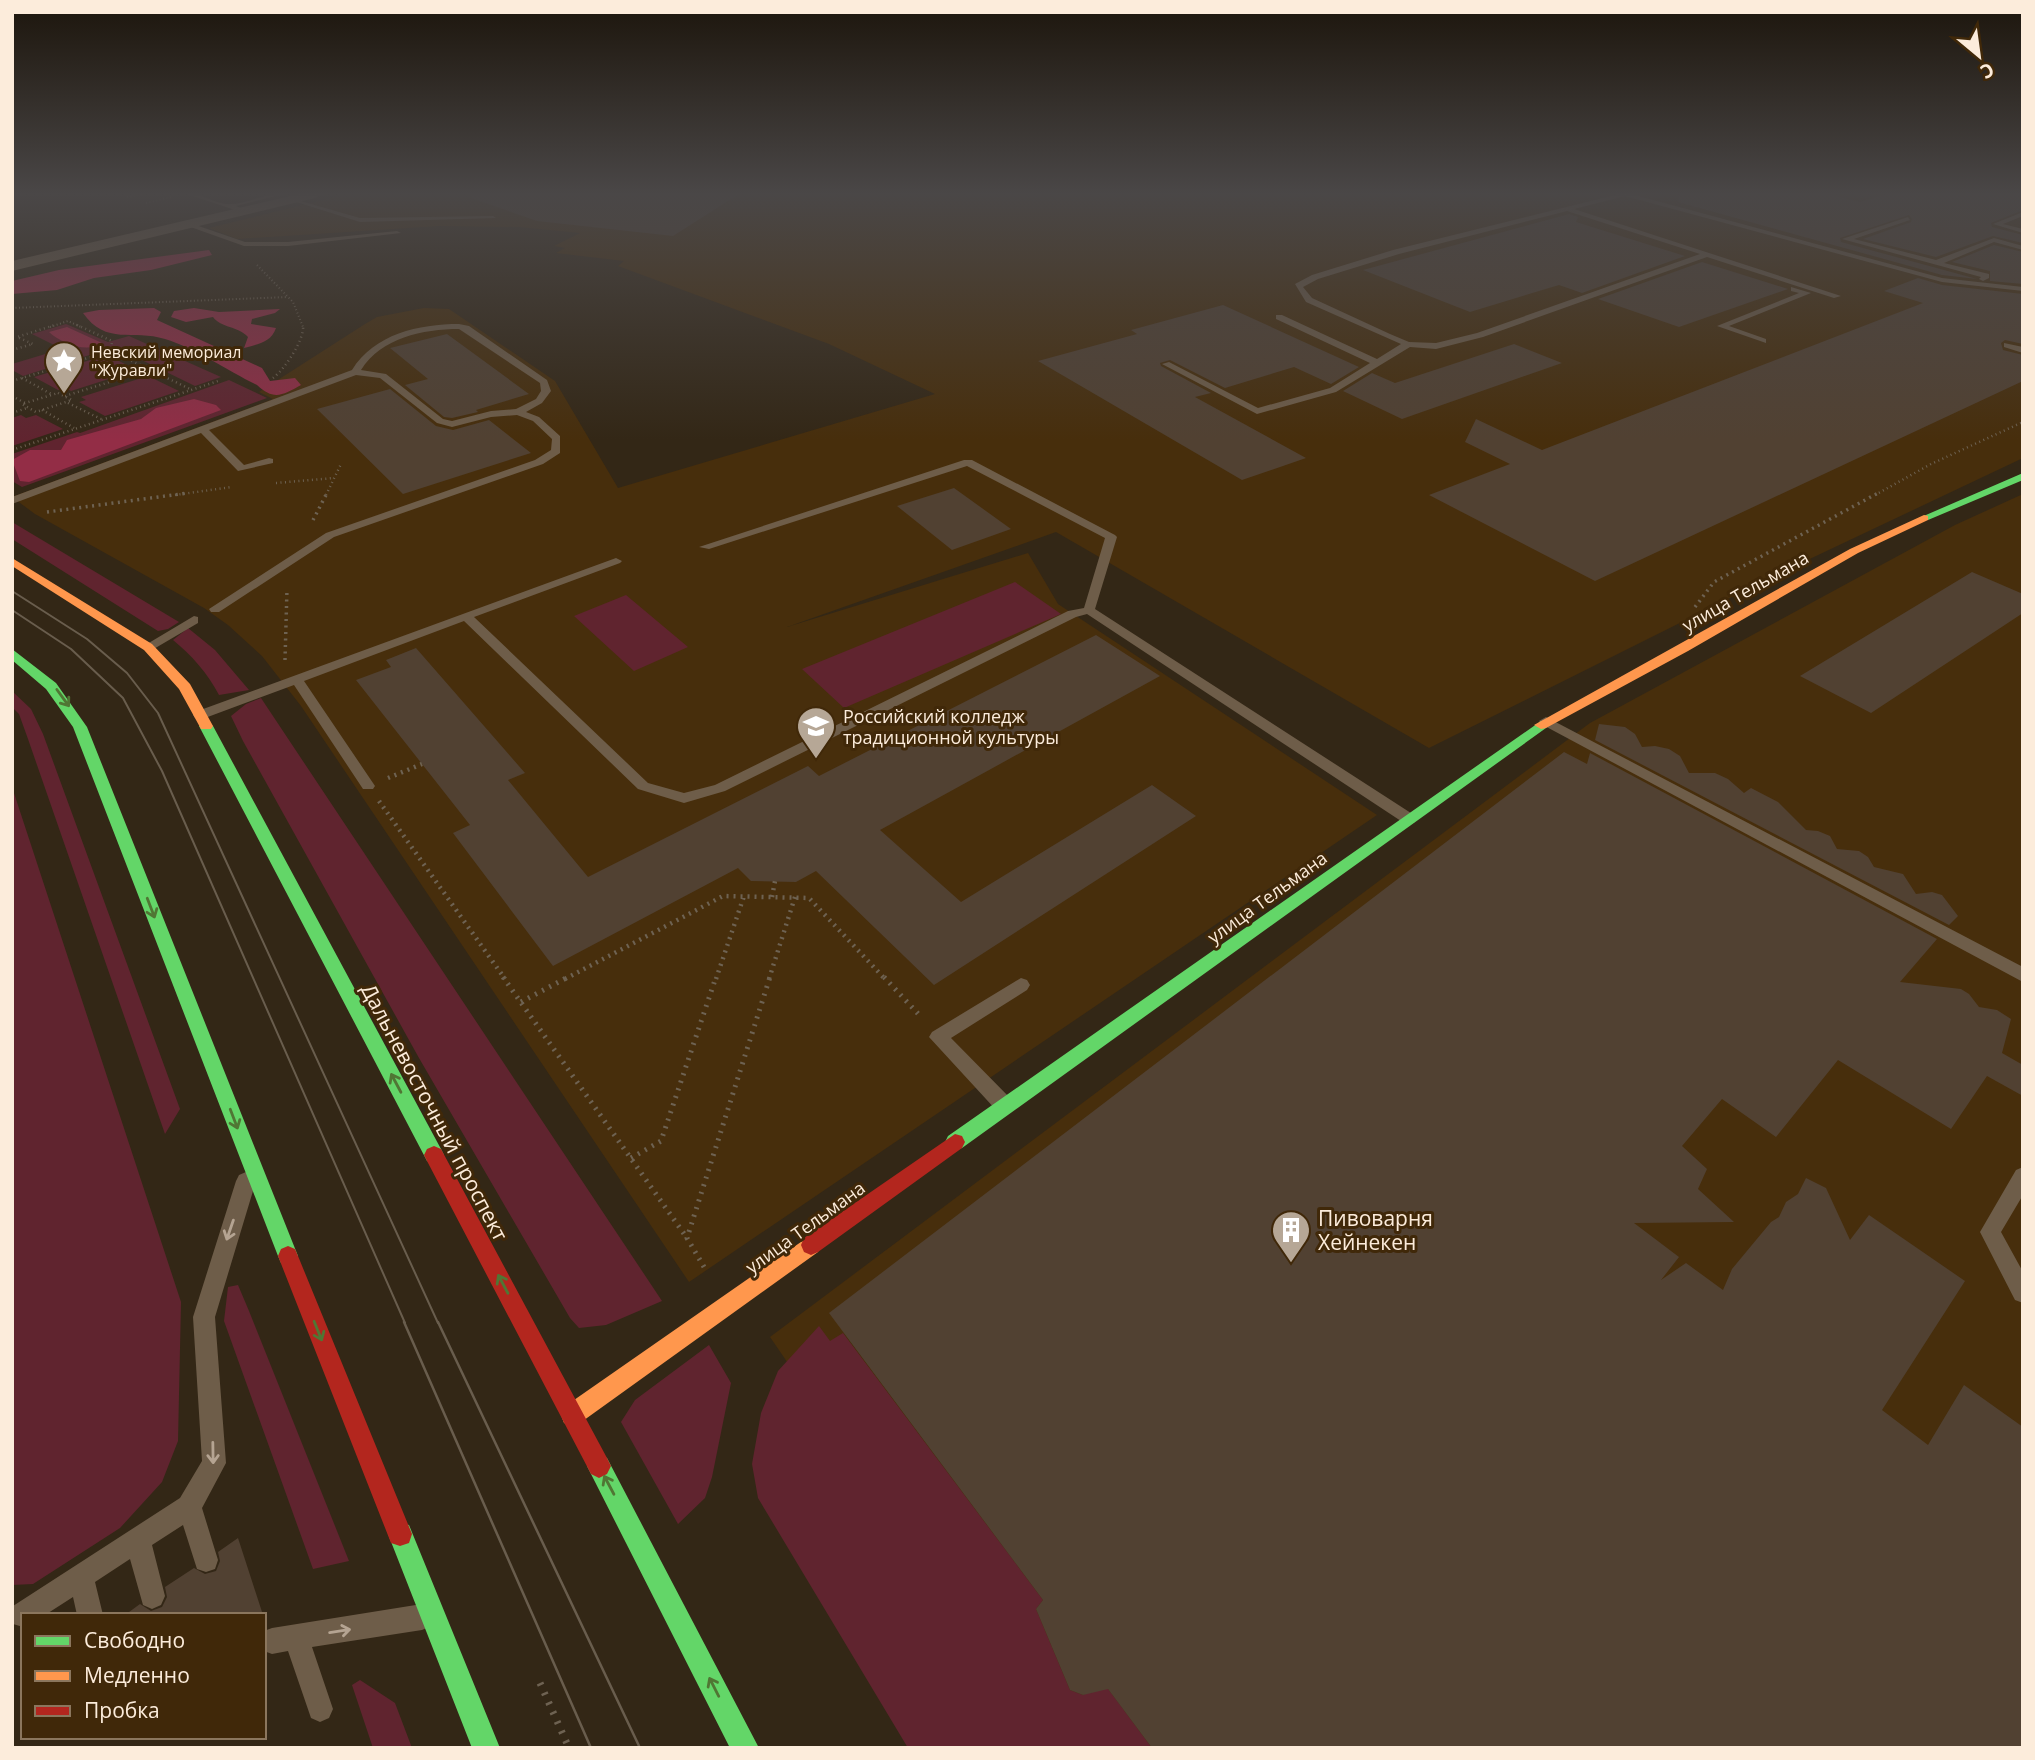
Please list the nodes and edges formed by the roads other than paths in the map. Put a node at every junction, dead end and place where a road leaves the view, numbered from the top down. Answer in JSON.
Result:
{"nodes":[{"id":1,"x":1318,"y":276,"type":"edge"},
{"id":2,"x":1647,"y":276,"type":"edge"},
{"id":3,"x":1755,"y":276,"type":"edge"},
{"id":4,"x":1776,"y":276,"type":"edge"},
{"id":5,"x":1928,"y":276,"type":"edge"},
{"id":6,"x":1986,"y":276,"type":"edge"},
{"id":7,"x":1980,"y":284,"type":"junction"},
{"id":8,"x":2023,"y":289,"type":"edge"},
{"id":9,"x":1837,"y":296,"type":"dead end"},
{"id":10,"x":1279,"y":317,"type":"dead end"},
{"id":11,"x":1763,"y":341,"type":"dead end"},
{"id":12,"x":1408,"y":344,"type":"junction"},
{"id":13,"x":2007,"y":345,"type":"dead end"},
{"id":14,"x":2023,"y":350,"type":"edge"},
{"id":15,"x":1377,"y":363,"type":"junction"},
{"id":16,"x":1166,"y":364,"type":"dead end"},
{"id":17,"x":355,"y":372,"type":"junction"},
{"id":18,"x":519,"y":412,"type":"junction"},
{"id":19,"x":202,"y":429,"type":"junction"},
{"id":20,"x":269,"y":461,"type":"dead end"},
{"id":21,"x":2023,"y":476,"type":"edge"},
{"id":22,"x":12,"y":501,"type":"edge"},
{"id":23,"x":705,"y":547,"type":"dead end"},
{"id":24,"x":12,"y":561,"type":"edge"},
{"id":25,"x":616,"y":561,"type":"dead end"},
{"id":26,"x":215,"y":609,"type":"dead end"},
{"id":27,"x":1090,"y":610,"type":"junction"},
{"id":28,"x":466,"y":616,"type":"junction"},
{"id":29,"x":194,"y":620,"type":"dead end"},
{"id":30,"x":148,"y":647,"type":"junction"},
{"id":31,"x":12,"y":653,"type":"edge"},
{"id":32,"x":297,"y":680,"type":"junction"},
{"id":33,"x":200,"y":715,"type":"junction"},
{"id":34,"x":1546,"y":721,"type":"junction"},
{"id":35,"x":368,"y":786,"type":"road end"},
{"id":36,"x":1409,"y":819,"type":"junction"},
{"id":37,"x":2023,"y":975,"type":"edge"},
{"id":38,"x":1021,"y":985,"type":"dead end"},
{"id":39,"x":1006,"y":1107,"type":"junction"},
{"id":40,"x":251,"y":1165,"type":"junction"},
{"id":41,"x":2023,"y":1176,"type":"edge"},
{"id":42,"x":2023,"y":1293,"type":"edge"},
{"id":43,"x":572,"y":1415,"type":"junction"},
{"id":44,"x":189,"y":1507,"type":"junction"},
{"id":45,"x":138,"y":1540,"type":"junction"},
{"id":46,"x":206,"y":1560,"type":"dead end"},
{"id":47,"x":81,"y":1577,"type":"junction"},
{"id":48,"x":152,"y":1596,"type":"dead end"},
{"id":49,"x":28,"y":1613,"type":"edge"},
{"id":50,"x":90,"y":1613,"type":"edge"},
{"id":51,"x":434,"y":1615,"type":"junction"},
{"id":52,"x":320,"y":1709,"type":"dead end"},
{"id":53,"x":486,"y":1748,"type":"edge"},
{"id":54,"x":746,"y":1748,"type":"edge"}],
"edges":[{"from":1,"to":12,"type":"lane"},
{"from":2,"to":12,"type":"lane"},
{"from":3,"to":11,"type":"lane"},
{"from":4,"to":9,"type":"lane"},
{"from":5,"to":7,"type":"lane"},
{"from":6,"to":7,"type":"lane"},
{"from":7,"to":8,"type":"lane"},
{"from":10,"to":15,"type":"lane"},
{"from":12,"to":15,"type":"lane"},
{"from":13,"to":14,"type":"lane"},
{"from":15,"to":16,"type":"lane"},
{"from":17,"to":18,"type":"lane"},
{"from":17,"to":18,"type":"lane"},
{"from":17,"to":19,"type":"lane"},
{"from":18,"to":26,"type":"lane"},
{"from":19,"to":20,"type":"lane"},
{"from":19,"to":22,"type":"lane"},
{"from":21,"to":34,"type":"main road","name":"улица Тельмана"},
{"from":23,"to":27,"type":"lane"},
{"from":24,"to":30,"type":"main road","name":"Дальневосточный проспект"},
{"from":25,"to":28,"type":"lane"},
{"from":27,"to":28,"type":"lane"},
{"from":27,"to":36,"type":"lane"},
{"from":28,"to":32,"type":"lane"},
{"from":29,"to":30,"type":"lane"},
{"from":30,"to":33,"type":"main road","name":"Дальневосточный проспект"},
{"from":31,"to":40,"type":"main road","one_way":true},
{"from":32,"to":33,"type":"lane"},
{"from":32,"to":35,"type":"lane"},
{"from":43,"to":33,"type":"main road","name":"Дальневосточный проспект","one_way":true},
{"from":34,"to":36,"type":"main road","name":"улица Тельмана"},
{"from":34,"to":37,"type":"lane"},
{"from":36,"to":39,"type":"main road","name":"улица Тельмана"},
{"from":38,"to":39,"type":"lane"},
{"from":39,"to":43,"type":"main road","name":"улица Тельмана"},
{"from":40,"to":44,"type":"lane","one_way":true},
{"from":40,"to":51,"type":"main road","one_way":true},
{"from":41,"to":42,"type":"lane"},
{"from":54,"to":43,"type":"main road","name":"Дальневосточный проспект","one_way":true},
{"from":44,"to":45,"type":"lane"},
{"from":44,"to":46,"type":"lane"},
{"from":45,"to":47,"type":"lane"},
{"from":45,"to":48,"type":"lane"},
{"from":47,"to":49,"type":"lane"},
{"from":47,"to":50,"type":"lane"},
{"from":52,"to":51,"type":"lane","one_way":true},
{"from":51,"to":53,"type":"main road"}]}
